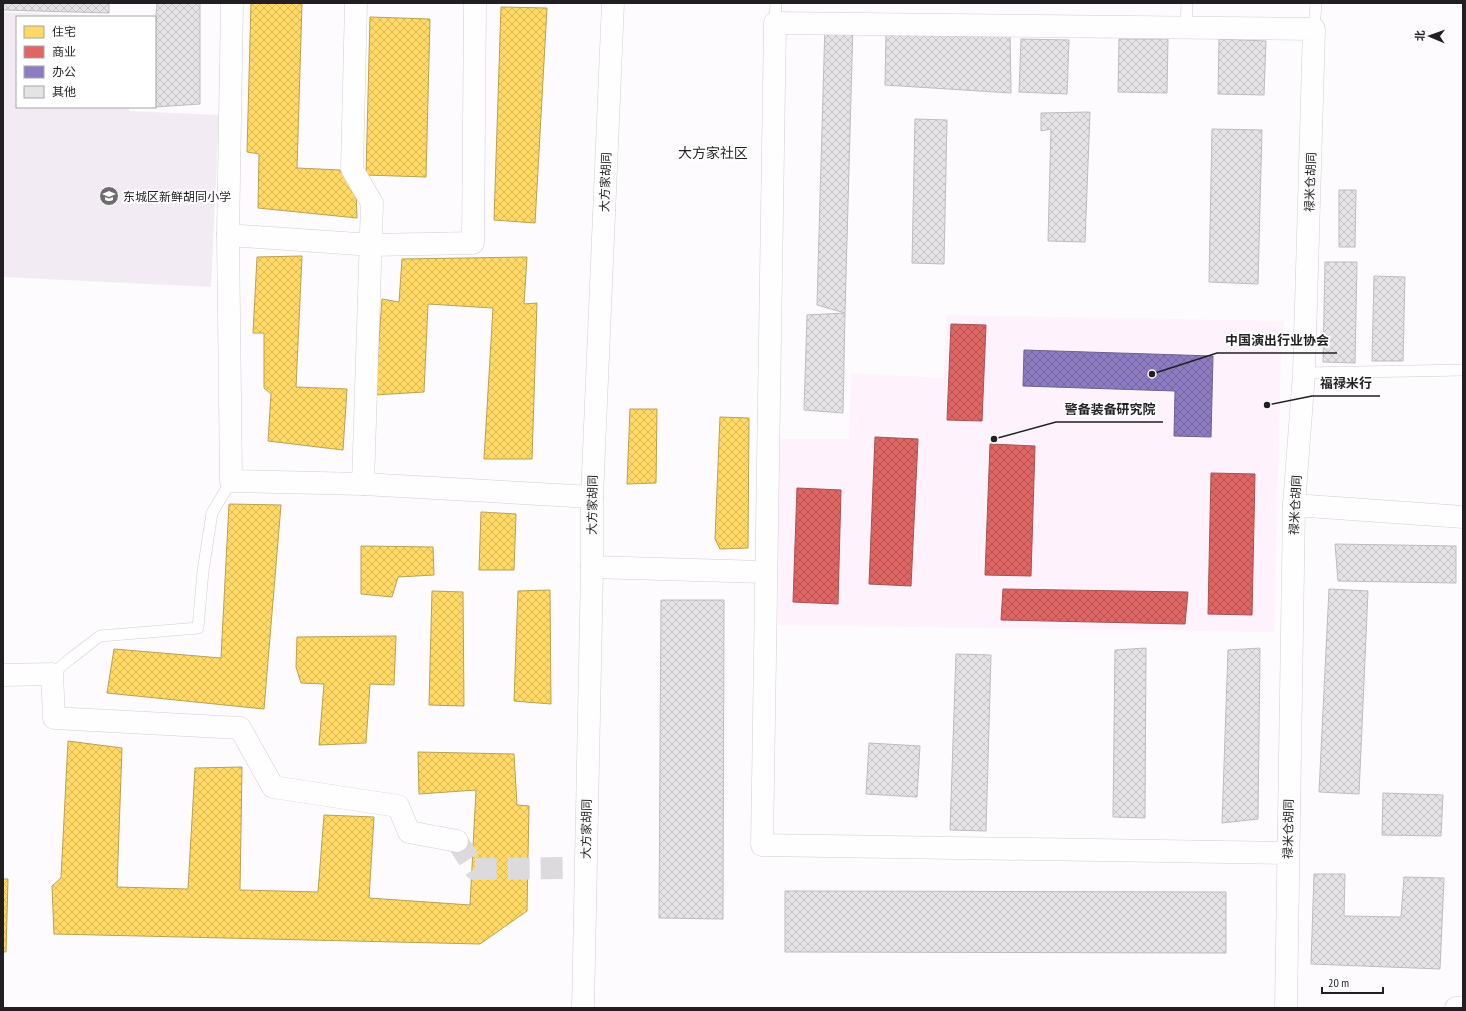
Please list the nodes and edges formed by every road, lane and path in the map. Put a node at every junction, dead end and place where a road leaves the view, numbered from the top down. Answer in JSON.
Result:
{"nodes":[{"id":1,"x":232,"y":3,"type":"edge"},
{"id":2,"x":356,"y":3,"type":"edge"},
{"id":3,"x":475,"y":3,"type":"edge"},
{"id":4,"x":613,"y":3,"type":"edge"},
{"id":5,"x":1187,"y":3,"type":"edge"},
{"id":6,"x":1316,"y":3,"type":"edge"},
{"id":7,"x":776,"y":13,"type":"edge"},
{"id":8,"x":1186,"y":28,"type":"junction"},
{"id":9,"x":1314,"y":29,"type":"junction"},
{"id":10,"x":228,"y":236,"type":"junction"},
{"id":11,"x":372,"y":245,"type":"junction"},
{"id":12,"x":1463,"y":370,"type":"edge"},
{"id":13,"x":1304,"y":373,"type":"junction"},
{"id":14,"x":231,"y":481,"type":"junction"},
{"id":15,"x":363,"y":484,"type":"junction"},
{"id":16,"x":592,"y":497,"type":"junction"},
{"id":17,"x":1294,"y":505,"type":"junction"},
{"id":18,"x":1463,"y":517,"type":"edge"},
{"id":19,"x":592,"y":567,"type":"junction"},
{"id":20,"x":766,"y":572,"type":"junction"},
{"id":21,"x":52,"y":674,"type":"junction"},
{"id":22,"x":3,"y":675,"type":"edge"},
{"id":23,"x":457,"y":841,"type":"dead end"},
{"id":24,"x":1288,"y":853,"type":"junction"},
{"id":25,"x":582,"y":1008,"type":"edge"},
{"id":26,"x":1286,"y":1008,"type":"edge"},
{"id":27,"x":1456,"y":1008,"type":"edge"},
{"id":28,"x":1463,"y":1008,"type":"edge"}],
"edges":[{"from":1,"to":10,"type":"street"},
{"from":2,"to":11,"type":"street"},
{"from":3,"to":11,"type":"street"},
{"from":4,"to":16,"type":"street","name":"大方家胡同"},
{"from":5,"to":8,"type":"lane"},
{"from":6,"to":9,"type":"lane","name":"禄米仓胡同"},
{"from":7,"to":8,"type":"street"},
{"from":7,"to":20,"type":"street"},
{"from":8,"to":9,"type":"street"},
{"from":9,"to":13,"type":"street","name":"禄米仓胡同"},
{"from":10,"to":11,"type":"street"},
{"from":10,"to":14,"type":"street"},
{"from":11,"to":15,"type":"street"},
{"from":12,"to":13,"type":"lane"},
{"from":13,"to":17,"type":"street","name":"禄米仓胡同"},
{"from":14,"to":15,"type":"street"},
{"from":14,"to":21,"type":"lane"},
{"from":15,"to":16,"type":"street"},
{"from":16,"to":19,"type":"street","name":"大方家胡同"},
{"from":17,"to":18,"type":"street"},
{"from":17,"to":24,"type":"street","name":"禄米仓胡同"},
{"from":19,"to":20,"type":"street"},
{"from":19,"to":25,"type":"street","name":"大方家胡同"},
{"from":20,"to":24,"type":"street"},
{"from":21,"to":22,"type":"street"},
{"from":21,"to":23,"type":"street"},
{"from":24,"to":26,"type":"street","name":"禄米仓胡同"},
{"from":27,"to":28,"type":"street"}]}
